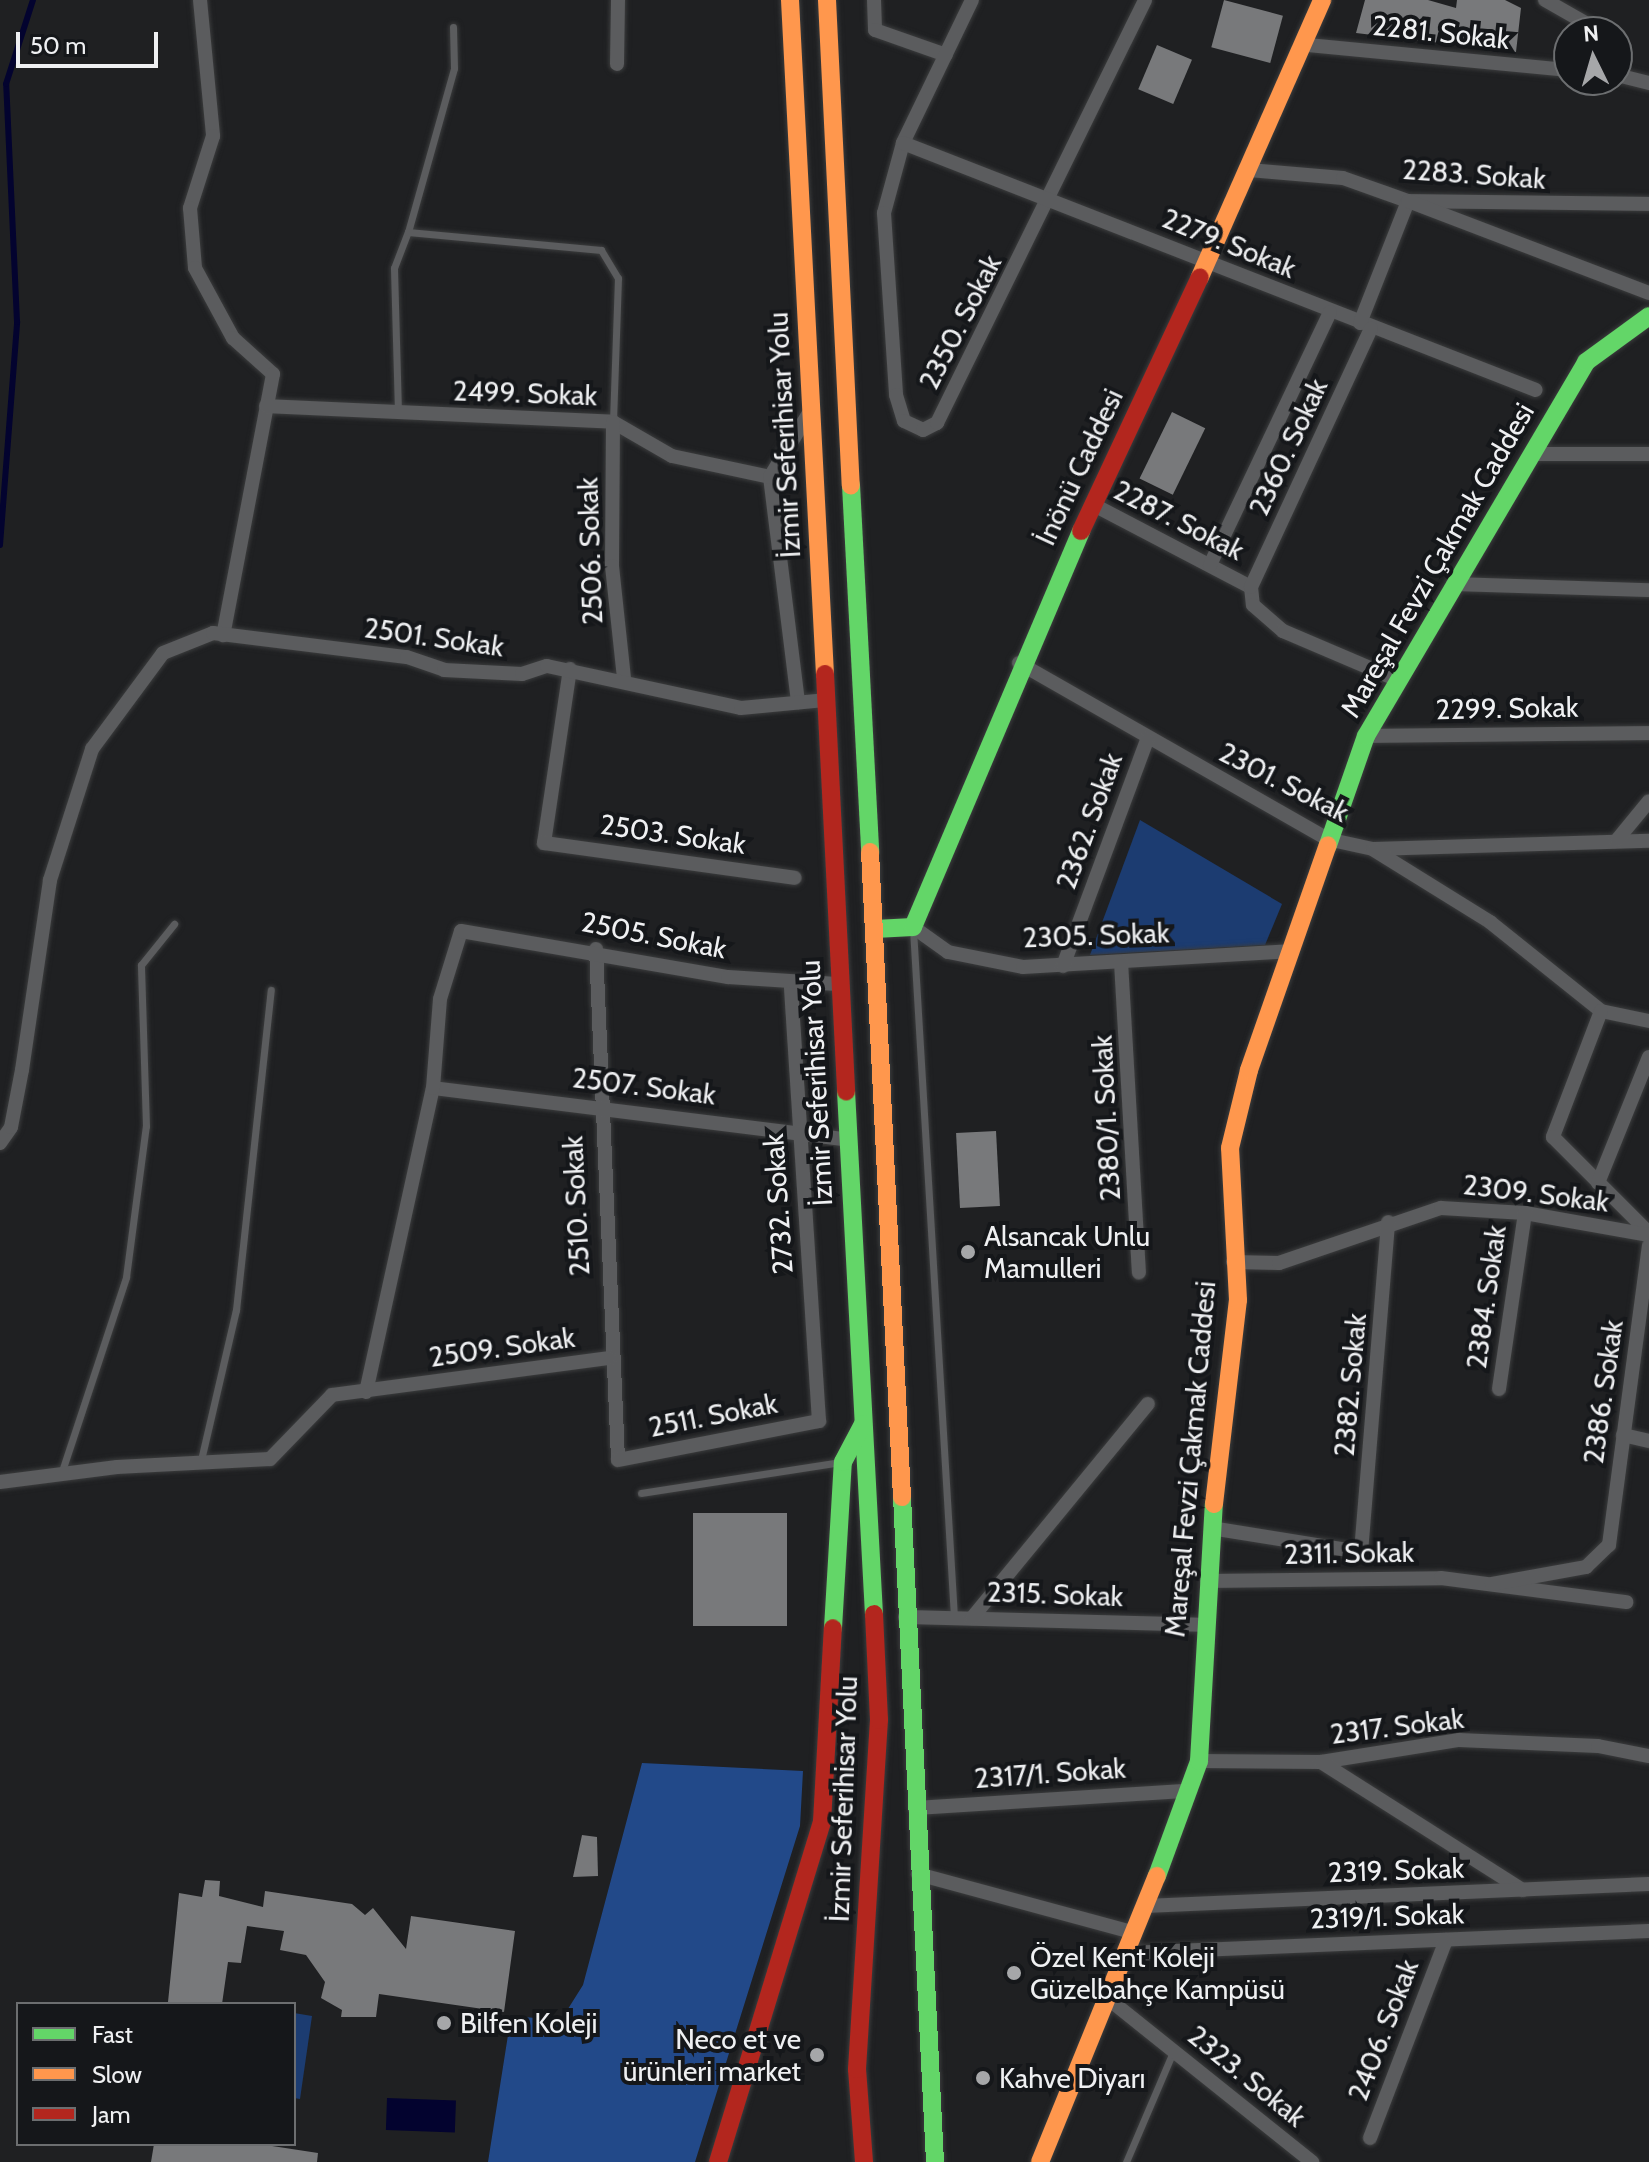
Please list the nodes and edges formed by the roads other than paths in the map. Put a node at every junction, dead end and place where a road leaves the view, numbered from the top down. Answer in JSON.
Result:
{"nodes":[{"id":1,"x":200,"y":0,"type":"edge"},
{"id":2,"x":618,"y":0,"type":"edge"},
{"id":3,"x":790,"y":0,"type":"edge"},
{"id":4,"x":827,"y":0,"type":"edge"},
{"id":5,"x":874,"y":0,"type":"edge"},
{"id":6,"x":972,"y":0,"type":"edge"},
{"id":7,"x":1145,"y":0,"type":"edge"},
{"id":8,"x":1322,"y":0,"type":"edge"},
{"id":9,"x":1545,"y":0,"type":"edge"},
{"id":10,"x":1573,"y":16,"type":"edge"},
{"id":11,"x":453,"y":27,"type":"dead end"},
{"id":12,"x":1308,"y":45,"type":"junction"},
{"id":13,"x":946,"y":55,"type":"junction"},
{"id":14,"x":617,"y":64,"type":"dead end"},
{"id":15,"x":1553,"y":68,"type":"edge"},
{"id":16,"x":903,"y":143,"type":"junction"},
{"id":17,"x":1249,"y":170,"type":"junction"},
{"id":18,"x":1051,"y":201,"type":"junction"},
{"id":19,"x":1408,"y":201,"type":"junction"},
{"id":20,"x":1649,"y":204,"type":"edge"},
{"id":21,"x":408,"y":232,"type":"junction"},
{"id":22,"x":1206,"y":260,"type":"junction"},
{"id":23,"x":1649,"y":293,"type":"edge"},
{"id":24,"x":1330,"y":312,"type":"junction"},
{"id":25,"x":1649,"y":316,"type":"edge"},
{"id":26,"x":1366,"y":326,"type":"junction"},
{"id":27,"x":1536,"y":390,"type":"dead end"},
{"id":28,"x":266,"y":406,"type":"junction"},
{"id":29,"x":811,"y":411,"type":"junction"},
{"id":30,"x":398,"y":414,"type":"junction"},
{"id":31,"x":613,"y":422,"type":"junction"},
{"id":32,"x":1531,"y":454,"type":"junction"},
{"id":33,"x":1649,"y":454,"type":"edge"},
{"id":34,"x":770,"y":477,"type":"junction"},
{"id":35,"x":1092,"y":504,"type":"junction"},
{"id":36,"x":1210,"y":565,"type":"junction"},
{"id":37,"x":1453,"y":584,"type":"junction"},
{"id":38,"x":1251,"y":587,"type":"junction"},
{"id":39,"x":1649,"y":590,"type":"edge"},
{"id":40,"x":223,"y":635,"type":"junction"},
{"id":41,"x":1019,"y":663,"type":"junction"},
{"id":42,"x":570,"y":669,"type":"junction"},
{"id":43,"x":624,"y":678,"type":"junction"},
{"id":44,"x":1398,"y":680,"type":"junction"},
{"id":45,"x":825,"y":700,"type":"junction"},
{"id":46,"x":798,"y":702,"type":"junction"},
{"id":47,"x":1649,"y":733,"type":"edge"},
{"id":48,"x":1366,"y":736,"type":"junction"},
{"id":49,"x":1147,"y":740,"type":"junction"},
{"id":50,"x":1649,"y":801,"type":"edge"},
{"id":51,"x":1327,"y":839,"type":"junction"},
{"id":52,"x":1617,"y":840,"type":"junction"},
{"id":53,"x":1649,"y":841,"type":"edge"},
{"id":54,"x":1373,"y":849,"type":"junction"},
{"id":55,"x":795,"y":878,"type":"dead end"},
{"id":56,"x":174,"y":924,"type":"dead end"},
{"id":57,"x":913,"y":927,"type":"junction"},
{"id":58,"x":875,"y":929,"type":"junction"},
{"id":59,"x":596,"y":949,"type":"junction"},
{"id":60,"x":1289,"y":951,"type":"junction"},
{"id":61,"x":1121,"y":962,"type":"junction"},
{"id":62,"x":1063,"y":966,"type":"junction"},
{"id":63,"x":791,"y":983,"type":"junction"},
{"id":64,"x":837,"y":984,"type":"junction"},
{"id":65,"x":271,"y":990,"type":"dead end"},
{"id":66,"x":1601,"y":1011,"type":"junction"},
{"id":67,"x":1649,"y":1021,"type":"edge"},
{"id":68,"x":1649,"y":1057,"type":"edge"},
{"id":69,"x":433,"y":1088,"type":"junction"},
{"id":70,"x":597,"y":1105,"type":"junction"},
{"id":71,"x":799,"y":1133,"type":"junction"},
{"id":72,"x":848,"y":1140,"type":"junction"},
{"id":73,"x":0,"y":1143,"type":"edge"},
{"id":74,"x":1598,"y":1183,"type":"junction"},
{"id":75,"x":1525,"y":1213,"type":"junction"},
{"id":76,"x":1388,"y":1222,"type":"junction"},
{"id":77,"x":1649,"y":1234,"type":"edge"},
{"id":78,"x":1649,"y":1246,"type":"edge"},
{"id":79,"x":1233,"y":1262,"type":"junction"},
{"id":80,"x":1648,"y":1269,"type":"edge"},
{"id":81,"x":1139,"y":1272,"type":"dead end"},
{"id":82,"x":609,"y":1358,"type":"junction"},
{"id":83,"x":1499,"y":1389,"type":"dead end"},
{"id":84,"x":366,"y":1392,"type":"junction"},
{"id":85,"x":1148,"y":1404,"type":"dead end"},
{"id":86,"x":819,"y":1421,"type":"joint"},
{"id":87,"x":863,"y":1424,"type":"junction"},
{"id":88,"x":1623,"y":1435,"type":"junction"},
{"id":89,"x":1649,"y":1441,"type":"edge"},
{"id":90,"x":201,"y":1460,"type":"junction"},
{"id":91,"x":618,"y":1460,"type":"joint"},
{"id":92,"x":843,"y":1462,"type":"junction"},
{"id":93,"x":61,"y":1474,"type":"junction"},
{"id":94,"x":0,"y":1482,"type":"edge"},
{"id":95,"x":641,"y":1493,"type":"dead end"},
{"id":96,"x":1211,"y":1528,"type":"junction"},
{"id":97,"x":1361,"y":1552,"type":"joint"},
{"id":98,"x":1207,"y":1581,"type":"junction"},
{"id":99,"x":1492,"y":1584,"type":"junction"},
{"id":100,"x":1626,"y":1602,"type":"dead end"},
{"id":101,"x":905,"y":1617,"type":"junction"},
{"id":102,"x":954,"y":1618,"type":"junction"},
{"id":103,"x":972,"y":1618,"type":"junction"},
{"id":104,"x":1204,"y":1625,"type":"junction"},
{"id":105,"x":1649,"y":1756,"type":"edge"},
{"id":106,"x":1199,"y":1761,"type":"junction"},
{"id":107,"x":1321,"y":1762,"type":"junction"},
{"id":108,"x":1188,"y":1791,"type":"junction"},
{"id":109,"x":915,"y":1808,"type":"junction"},
{"id":110,"x":918,"y":1874,"type":"junction"},
{"id":111,"x":1649,"y":1884,"type":"edge"},
{"id":112,"x":1523,"y":1890,"type":"junction"},
{"id":113,"x":1145,"y":1906,"type":"junction"},
{"id":114,"x":1649,"y":1931,"type":"edge"},
{"id":115,"x":1135,"y":1933,"type":"junction"},
{"id":116,"x":1446,"y":1940,"type":"junction"},
{"id":117,"x":1128,"y":1953,"type":"junction"},
{"id":118,"x":1111,"y":2001,"type":"junction"},
{"id":119,"x":1174,"y":2050,"type":"junction"},
{"id":120,"x":1370,"y":2138,"type":"dead end"},
{"id":121,"x":718,"y":2162,"type":"edge"},
{"id":122,"x":864,"y":2162,"type":"edge"},
{"id":123,"x":935,"y":2162,"type":"edge"},
{"id":124,"x":1040,"y":2162,"type":"edge"},
{"id":125,"x":1126,"y":2162,"type":"edge"},
{"id":126,"x":1312,"y":2162,"type":"edge"}],
"edges":[{"from":1,"to":28,"type":"street"},
{"from":2,"to":14,"type":"street"},
{"from":3,"to":29,"type":"main road","name":"İzmir Seferihisar Yolu"},
{"from":4,"to":58,"type":"main road"},
{"from":5,"to":13,"type":"street"},
{"from":6,"to":13,"type":"street"},
{"from":7,"to":18,"type":"street","name":"2350. Sokak"},
{"from":8,"to":12,"type":"main road","name":"İnönü Caddesi"},
{"from":9,"to":10,"type":"street"},
{"from":11,"to":21,"type":"lane"},
{"from":12,"to":15,"type":"street","name":"2281. Sokak"},
{"from":12,"to":17,"type":"main road","name":"İnönü Caddesi"},
{"from":13,"to":16,"type":"street"},
{"from":16,"to":18,"type":"street","name":"2279. Sokak"},
{"from":16,"to":18,"type":"street","name":"2350. Sokak"},
{"from":17,"to":19,"type":"street","name":"2283. Sokak"},
{"from":17,"to":22,"type":"main road","name":"İnönü Caddesi"},
{"from":18,"to":22,"type":"street","name":"2279. Sokak"},
{"from":19,"to":20,"type":"street","name":"2283. Sokak"},
{"from":19,"to":23,"type":"street"},
{"from":19,"to":26,"type":"street","name":"2360. Sokak"},
{"from":21,"to":30,"type":"lane"},
{"from":21,"to":31,"type":"lane"},
{"from":22,"to":24,"type":"street","name":"2279. Sokak"},
{"from":22,"to":35,"type":"main road","name":"İnönü Caddesi"},
{"from":24,"to":26,"type":"street","name":"2279. Sokak"},
{"from":24,"to":36,"type":"street"},
{"from":25,"to":32,"type":"main road","name":"Mareşal Fevzi Çakmak Caddesi"},
{"from":26,"to":27,"type":"street","name":"2279. Sokak"},
{"from":26,"to":38,"type":"street","name":"2360. Sokak"},
{"from":28,"to":30,"type":"street","name":"2499. Sokak"},
{"from":28,"to":40,"type":"street"},
{"from":29,"to":34,"type":"street"},
{"from":29,"to":45,"type":"main road","name":"İzmir Seferihisar Yolu"},
{"from":30,"to":31,"type":"street","name":"2499. Sokak"},
{"from":31,"to":34,"type":"street","name":"2499. Sokak"},
{"from":31,"to":43,"type":"street","name":"2506. Sokak"},
{"from":32,"to":33,"type":"street"},
{"from":32,"to":37,"type":"main road","name":"Mareşal Fevzi Çakmak Caddesi"},
{"from":34,"to":46,"type":"street"},
{"from":35,"to":36,"type":"street","name":"2287. Sokak"},
{"from":35,"to":41,"type":"main road","name":"İnönü Caddesi"},
{"from":36,"to":38,"type":"street","name":"2287. Sokak"},
{"from":37,"to":39,"type":"street"},
{"from":37,"to":44,"type":"main road","name":"Mareşal Fevzi Çakmak Caddesi"},
{"from":38,"to":44,"type":"street","name":"2287. Sokak"},
{"from":40,"to":42,"type":"street","name":"2501. Sokak"},
{"from":40,"to":73,"type":"street"},
{"from":41,"to":49,"type":"street","name":"2301. Sokak"},
{"from":41,"to":57,"type":"main road","name":"İnönü Caddesi"},
{"from":42,"to":43,"type":"street","name":"2501. Sokak"},
{"from":42,"to":55,"type":"street","name":"2503. Sokak"},
{"from":43,"to":46,"type":"street","name":"2501. Sokak"},
{"from":44,"to":48,"type":"main road","name":"Mareşal Fevzi Çakmak Caddesi"},
{"from":45,"to":46,"type":"street","name":"2501. Sokak"},
{"from":45,"to":64,"type":"main road","name":"İzmir Seferihisar Yolu"},
{"from":47,"to":48,"type":"street","name":"2299. Sokak"},
{"from":48,"to":51,"type":"main road","name":"Mareşal Fevzi Çakmak Caddesi"},
{"from":49,"to":51,"type":"street","name":"2301. Sokak"},
{"from":49,"to":62,"type":"street","name":"2362. Sokak"},
{"from":50,"to":52,"type":"street"},
{"from":51,"to":54,"type":"street","name":"2301. Sokak"},
{"from":51,"to":60,"type":"main road","name":"Mareşal Fevzi Çakmak Caddesi"},
{"from":52,"to":53,"type":"street","name":"2301. Sokak"},
{"from":52,"to":54,"type":"street","name":"2301. Sokak"},
{"from":54,"to":66,"type":"street"},
{"from":56,"to":93,"type":"lane"},
{"from":57,"to":58,"type":"main road"},
{"from":57,"to":62,"type":"street","name":"2305. Sokak"},
{"from":57,"to":102,"type":"lane"},
{"from":58,"to":101,"type":"main road"},
{"from":59,"to":63,"type":"street","name":"2505. Sokak"},
{"from":59,"to":69,"type":"street","name":"2505. Sokak"},
{"from":59,"to":70,"type":"street","name":"2510. Sokak"},
{"from":60,"to":61,"type":"street","name":"2305. Sokak"},
{"from":60,"to":79,"type":"main road","name":"Mareşal Fevzi Çakmak Caddesi"},
{"from":61,"to":62,"type":"street","name":"2305. Sokak"},
{"from":61,"to":81,"type":"street","name":"2380/1. Sokak"},
{"from":63,"to":64,"type":"street","name":"2505. Sokak"},
{"from":63,"to":71,"type":"street","name":"2732. Sokak"},
{"from":64,"to":72,"type":"main road","name":"İzmir Seferihisar Yolu"},
{"from":65,"to":90,"type":"lane"},
{"from":66,"to":67,"type":"street"},
{"from":66,"to":74,"type":"street"},
{"from":68,"to":74,"type":"street"},
{"from":69,"to":70,"type":"street","name":"2507. Sokak"},
{"from":69,"to":84,"type":"street"},
{"from":70,"to":71,"type":"street","name":"2507. Sokak"},
{"from":70,"to":82,"type":"street","name":"2510. Sokak"},
{"from":71,"to":72,"type":"street","name":"2507. Sokak"},
{"from":71,"to":86,"type":"street","name":"2732. Sokak"},
{"from":72,"to":87,"type":"main road","name":"İzmir Seferihisar Yolu"},
{"from":74,"to":77,"type":"street"},
{"from":75,"to":76,"type":"street","name":"2309. Sokak"},
{"from":75,"to":77,"type":"street","name":"2309. Sokak"},
{"from":75,"to":83,"type":"street","name":"2384. Sokak"},
{"from":76,"to":79,"type":"street","name":"2309. Sokak"},
{"from":76,"to":97,"type":"street","name":"2382. Sokak"},
{"from":78,"to":80,"type":"street","name":"2386. Sokak"},
{"from":79,"to":96,"type":"main road","name":"Mareşal Fevzi Çakmak Caddesi"},
{"from":80,"to":88,"type":"street","name":"2386. Sokak"},
{"from":82,"to":84,"type":"street","name":"2509. Sokak"},
{"from":82,"to":91,"type":"street","name":"2510. Sokak"},
{"from":84,"to":90,"type":"street","name":"2509. Sokak"},
{"from":85,"to":103,"type":"street"},
{"from":86,"to":91,"type":"street","name":"2511. Sokak"},
{"from":87,"to":92,"type":"main road"},
{"from":87,"to":122,"type":"main road","name":"İzmir Seferihisar Yolu"},
{"from":88,"to":89,"type":"street"},
{"from":88,"to":99,"type":"street","name":"2386. Sokak"},
{"from":90,"to":93,"type":"street","name":"2509. Sokak"},
{"from":92,"to":95,"type":"lane"},
{"from":92,"to":121,"type":"main road"},
{"from":93,"to":94,"type":"street","name":"2509. Sokak"},
{"from":96,"to":97,"type":"street","name":"2311. Sokak"},
{"from":96,"to":98,"type":"main road","name":"Mareşal Fevzi Çakmak Caddesi"},
{"from":98,"to":99,"type":"street","name":"2311. Sokak"},
{"from":98,"to":104,"type":"main road","name":"Mareşal Fevzi Çakmak Caddesi"},
{"from":99,"to":100,"type":"street"},
{"from":101,"to":102,"type":"street","name":"2315. Sokak"},
{"from":101,"to":109,"type":"main road"},
{"from":102,"to":103,"type":"street","name":"2315. Sokak"},
{"from":103,"to":104,"type":"street","name":"2315. Sokak"},
{"from":104,"to":106,"type":"main road","name":"Mareşal Fevzi Çakmak Caddesi"},
{"from":105,"to":107,"type":"street","name":"2317. Sokak"},
{"from":106,"to":107,"type":"street","name":"2317. Sokak"},
{"from":106,"to":108,"type":"main road","name":"Mareşal Fevzi Çakmak Caddesi"},
{"from":107,"to":112,"type":"street"},
{"from":108,"to":109,"type":"street","name":"2317/1. Sokak"},
{"from":108,"to":113,"type":"main road","name":"Mareşal Fevzi Çakmak Caddesi"},
{"from":109,"to":110,"type":"main road"},
{"from":110,"to":115,"type":"street"},
{"from":110,"to":123,"type":"main road"},
{"from":111,"to":112,"type":"street","name":"2319. Sokak"},
{"from":112,"to":113,"type":"street","name":"2319. Sokak"},
{"from":113,"to":115,"type":"main road","name":"Mareşal Fevzi Çakmak Caddesi"},
{"from":114,"to":116,"type":"street","name":"2319/1. Sokak"},
{"from":115,"to":117,"type":"main road","name":"Mareşal Fevzi Çakmak Caddesi"},
{"from":116,"to":117,"type":"street","name":"2319/1. Sokak"},
{"from":116,"to":120,"type":"street","name":"2406. Sokak"},
{"from":117,"to":118,"type":"main road","name":"Mareşal Fevzi Çakmak Caddesi"},
{"from":118,"to":119,"type":"street","name":"2323. Sokak"},
{"from":118,"to":124,"type":"main road","name":"Mareşal Fevzi Çakmak Caddesi"},
{"from":119,"to":125,"type":"lane"},
{"from":119,"to":126,"type":"street","name":"2323. Sokak"}]}
